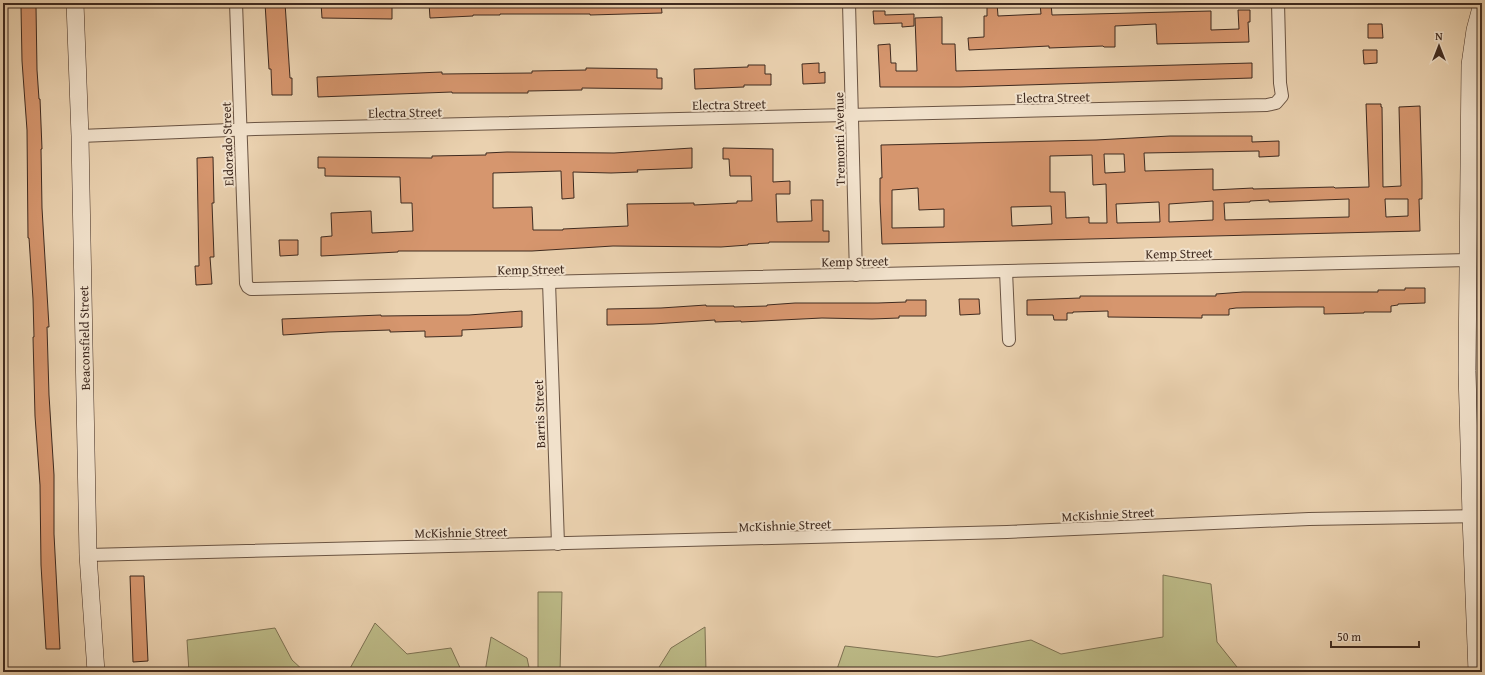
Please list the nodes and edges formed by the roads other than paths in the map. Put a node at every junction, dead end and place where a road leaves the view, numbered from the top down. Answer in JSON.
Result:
{"nodes":[{"id":1,"x":74,"y":3,"type":"edge"},
{"id":2,"x":236,"y":3,"type":"edge"},
{"id":3,"x":850,"y":3,"type":"edge"},
{"id":4,"x":1278,"y":3,"type":"edge"},
{"id":5,"x":1482,"y":4,"type":"edge"},
{"id":6,"x":852,"y":115,"type":"junction"},
{"id":7,"x":240,"y":130,"type":"junction"},
{"id":8,"x":80,"y":136,"type":"junction"},
{"id":9,"x":1476,"y":139,"type":"edge"},
{"id":10,"x":1468,"y":260,"type":"junction"},
{"id":11,"x":1006,"y":271,"type":"junction"},
{"id":12,"x":856,"y":274,"type":"junction"},
{"id":13,"x":549,"y":282,"type":"junction"},
{"id":14,"x":246,"y":283,"type":"joint"},
{"id":15,"x":1009,"y":340,"type":"dead end"},
{"id":16,"x":1476,"y":516,"type":"edge"},
{"id":17,"x":558,"y":544,"type":"junction"},
{"id":18,"x":88,"y":556,"type":"junction"},
{"id":19,"x":96,"y":672,"type":"edge"},
{"id":20,"x":1477,"y":672,"type":"edge"}],
"edges":[{"from":1,"to":8,"type":"street","name":"Beaconsfield Street"},
{"from":2,"to":7,"type":"street","name":"Eldorado Street"},
{"from":3,"to":6,"type":"street","name":"Tremonti Avenue"},
{"from":4,"to":6,"type":"street","name":"Electra Street"},
{"from":5,"to":9,"type":"street"},
{"from":6,"to":7,"type":"street","name":"Electra Street"},
{"from":6,"to":12,"type":"street","name":"Tremonti Avenue"},
{"from":7,"to":8,"type":"street","name":"Electra Street"},
{"from":7,"to":14,"type":"street","name":"Eldorado Street"},
{"from":8,"to":18,"type":"street","name":"Beaconsfield Street"},
{"from":9,"to":10,"type":"street"},
{"from":10,"to":11,"type":"street","name":"Kemp Street"},
{"from":10,"to":16,"type":"street"},
{"from":11,"to":12,"type":"street","name":"Kemp Street"},
{"from":11,"to":15,"type":"street"},
{"from":12,"to":13,"type":"street","name":"Kemp Street"},
{"from":13,"to":14,"type":"street","name":"Kemp Street"},
{"from":13,"to":17,"type":"street","name":"Barris Street"},
{"from":16,"to":17,"type":"street","name":"McKishnie Street"},
{"from":16,"to":20,"type":"street"},
{"from":17,"to":18,"type":"street","name":"McKishnie Street"},
{"from":18,"to":19,"type":"street","name":"Beaconsfield Street"}]}
